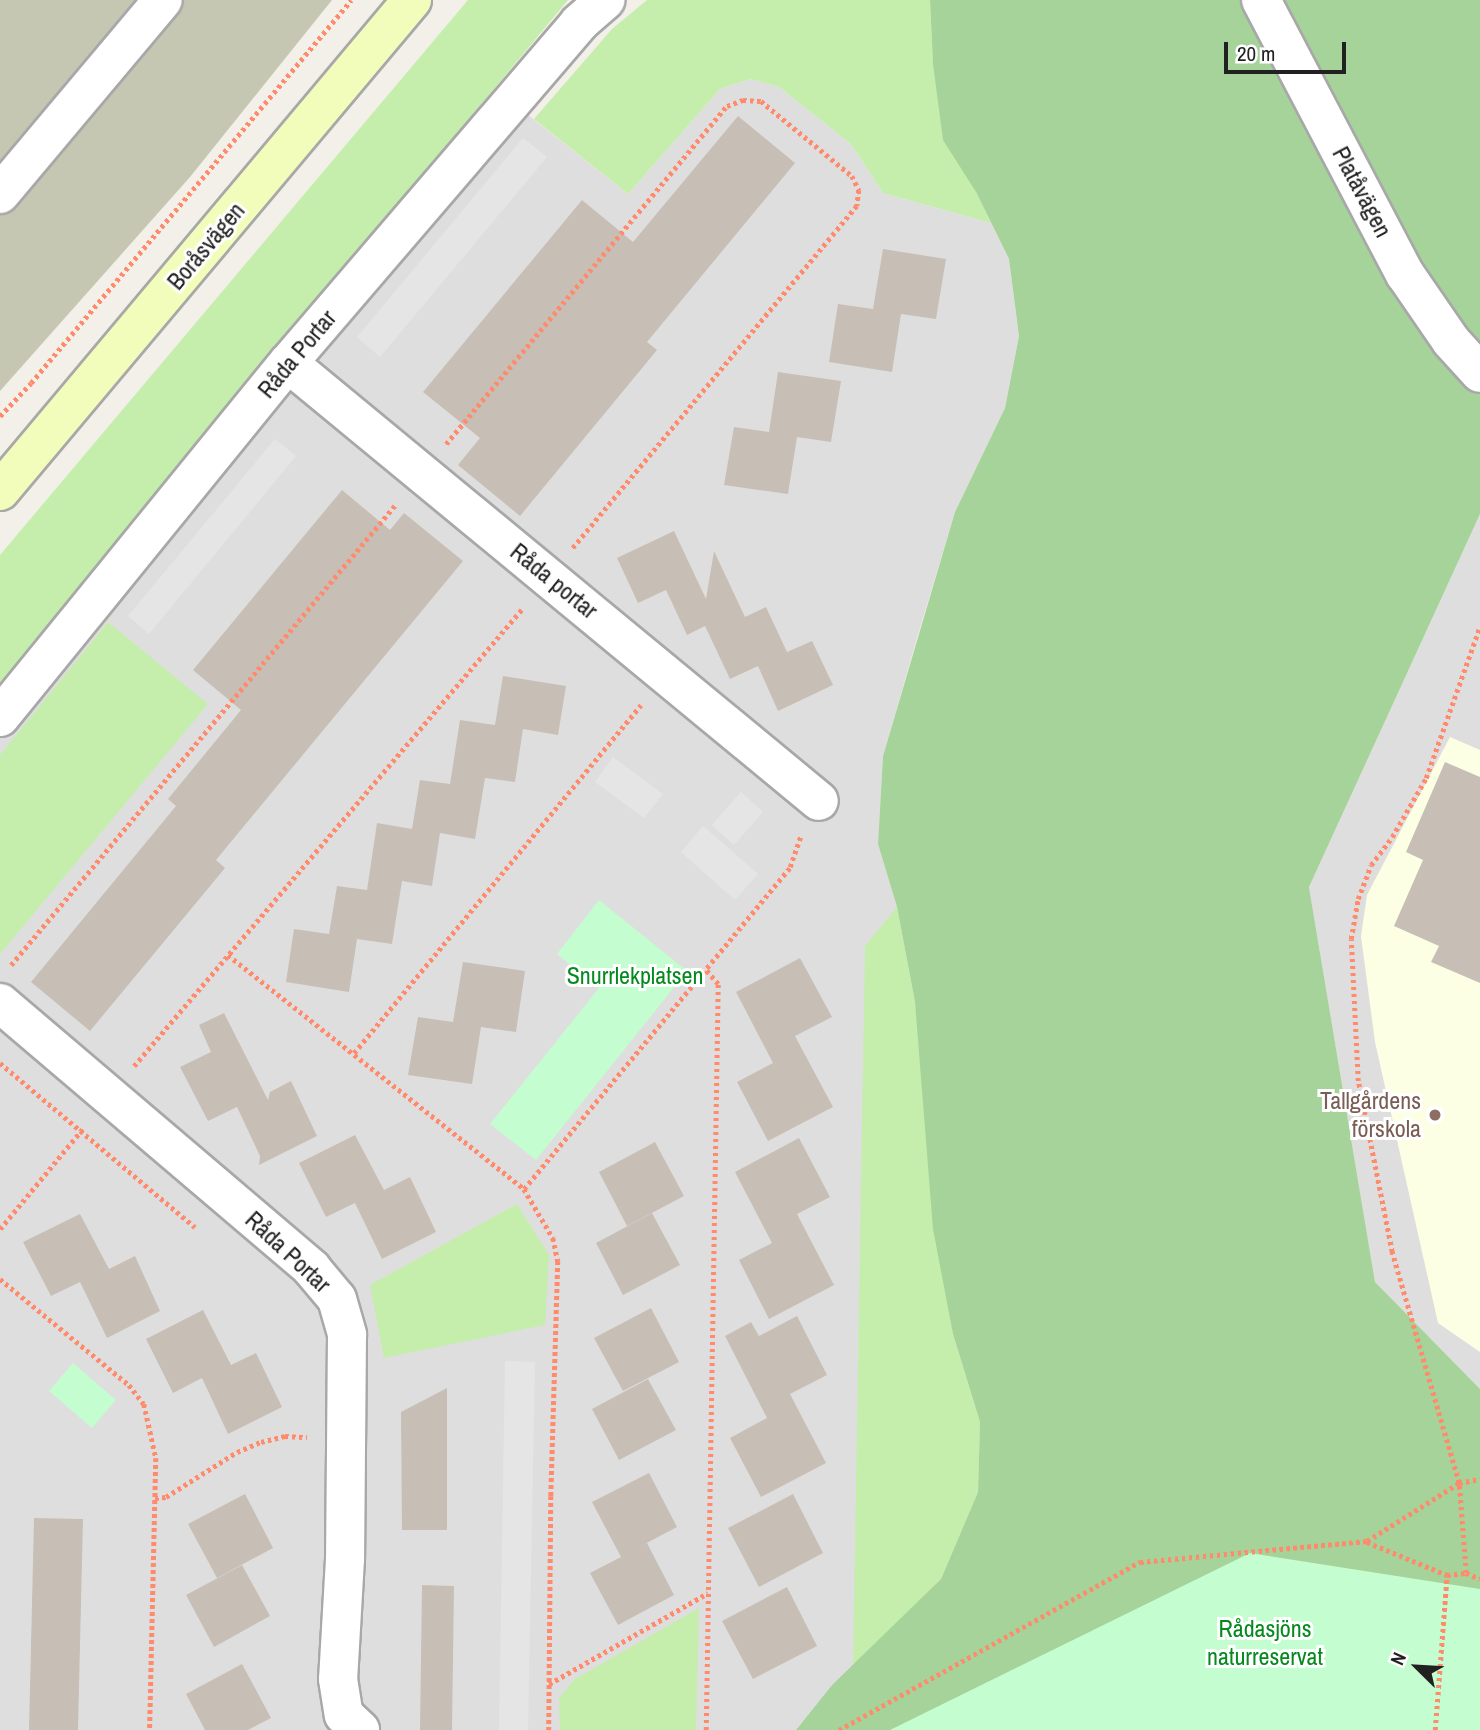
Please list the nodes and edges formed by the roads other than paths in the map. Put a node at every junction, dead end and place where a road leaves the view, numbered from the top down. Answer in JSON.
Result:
{"nodes":[{"id":1,"x":163,"y":0,"type":"edge"},
{"id":2,"x":412,"y":0,"type":"edge"},
{"id":3,"x":605,"y":0,"type":"edge"},
{"id":4,"x":1261,"y":0,"type":"edge"},
{"id":5,"x":0,"y":194,"type":"edge"},
{"id":6,"x":288,"y":363,"type":"junction"},
{"id":7,"x":1480,"y":373,"type":"edge"},
{"id":8,"x":0,"y":491,"type":"edge"},
{"id":9,"x":0,"y":717,"type":"edge"},
{"id":10,"x":819,"y":801,"type":"road end"},
{"id":11,"x":4,"y":985,"type":"edge"},
{"id":12,"x":360,"y":1730,"type":"edge"}],
"edges":[{"from":1,"to":5,"type":"street"},
{"from":2,"to":8,"type":"street","name":"Boråsvägen"},
{"from":3,"to":6,"type":"street","name":"Råda Portar"},
{"from":4,"to":7,"type":"street","name":"Platåvägen"},
{"from":6,"to":9,"type":"street","name":"Råda Portar"},
{"from":6,"to":10,"type":"street","name":"Råda portar"},
{"from":11,"to":12,"type":"street","name":"Råda Portar"}]}
